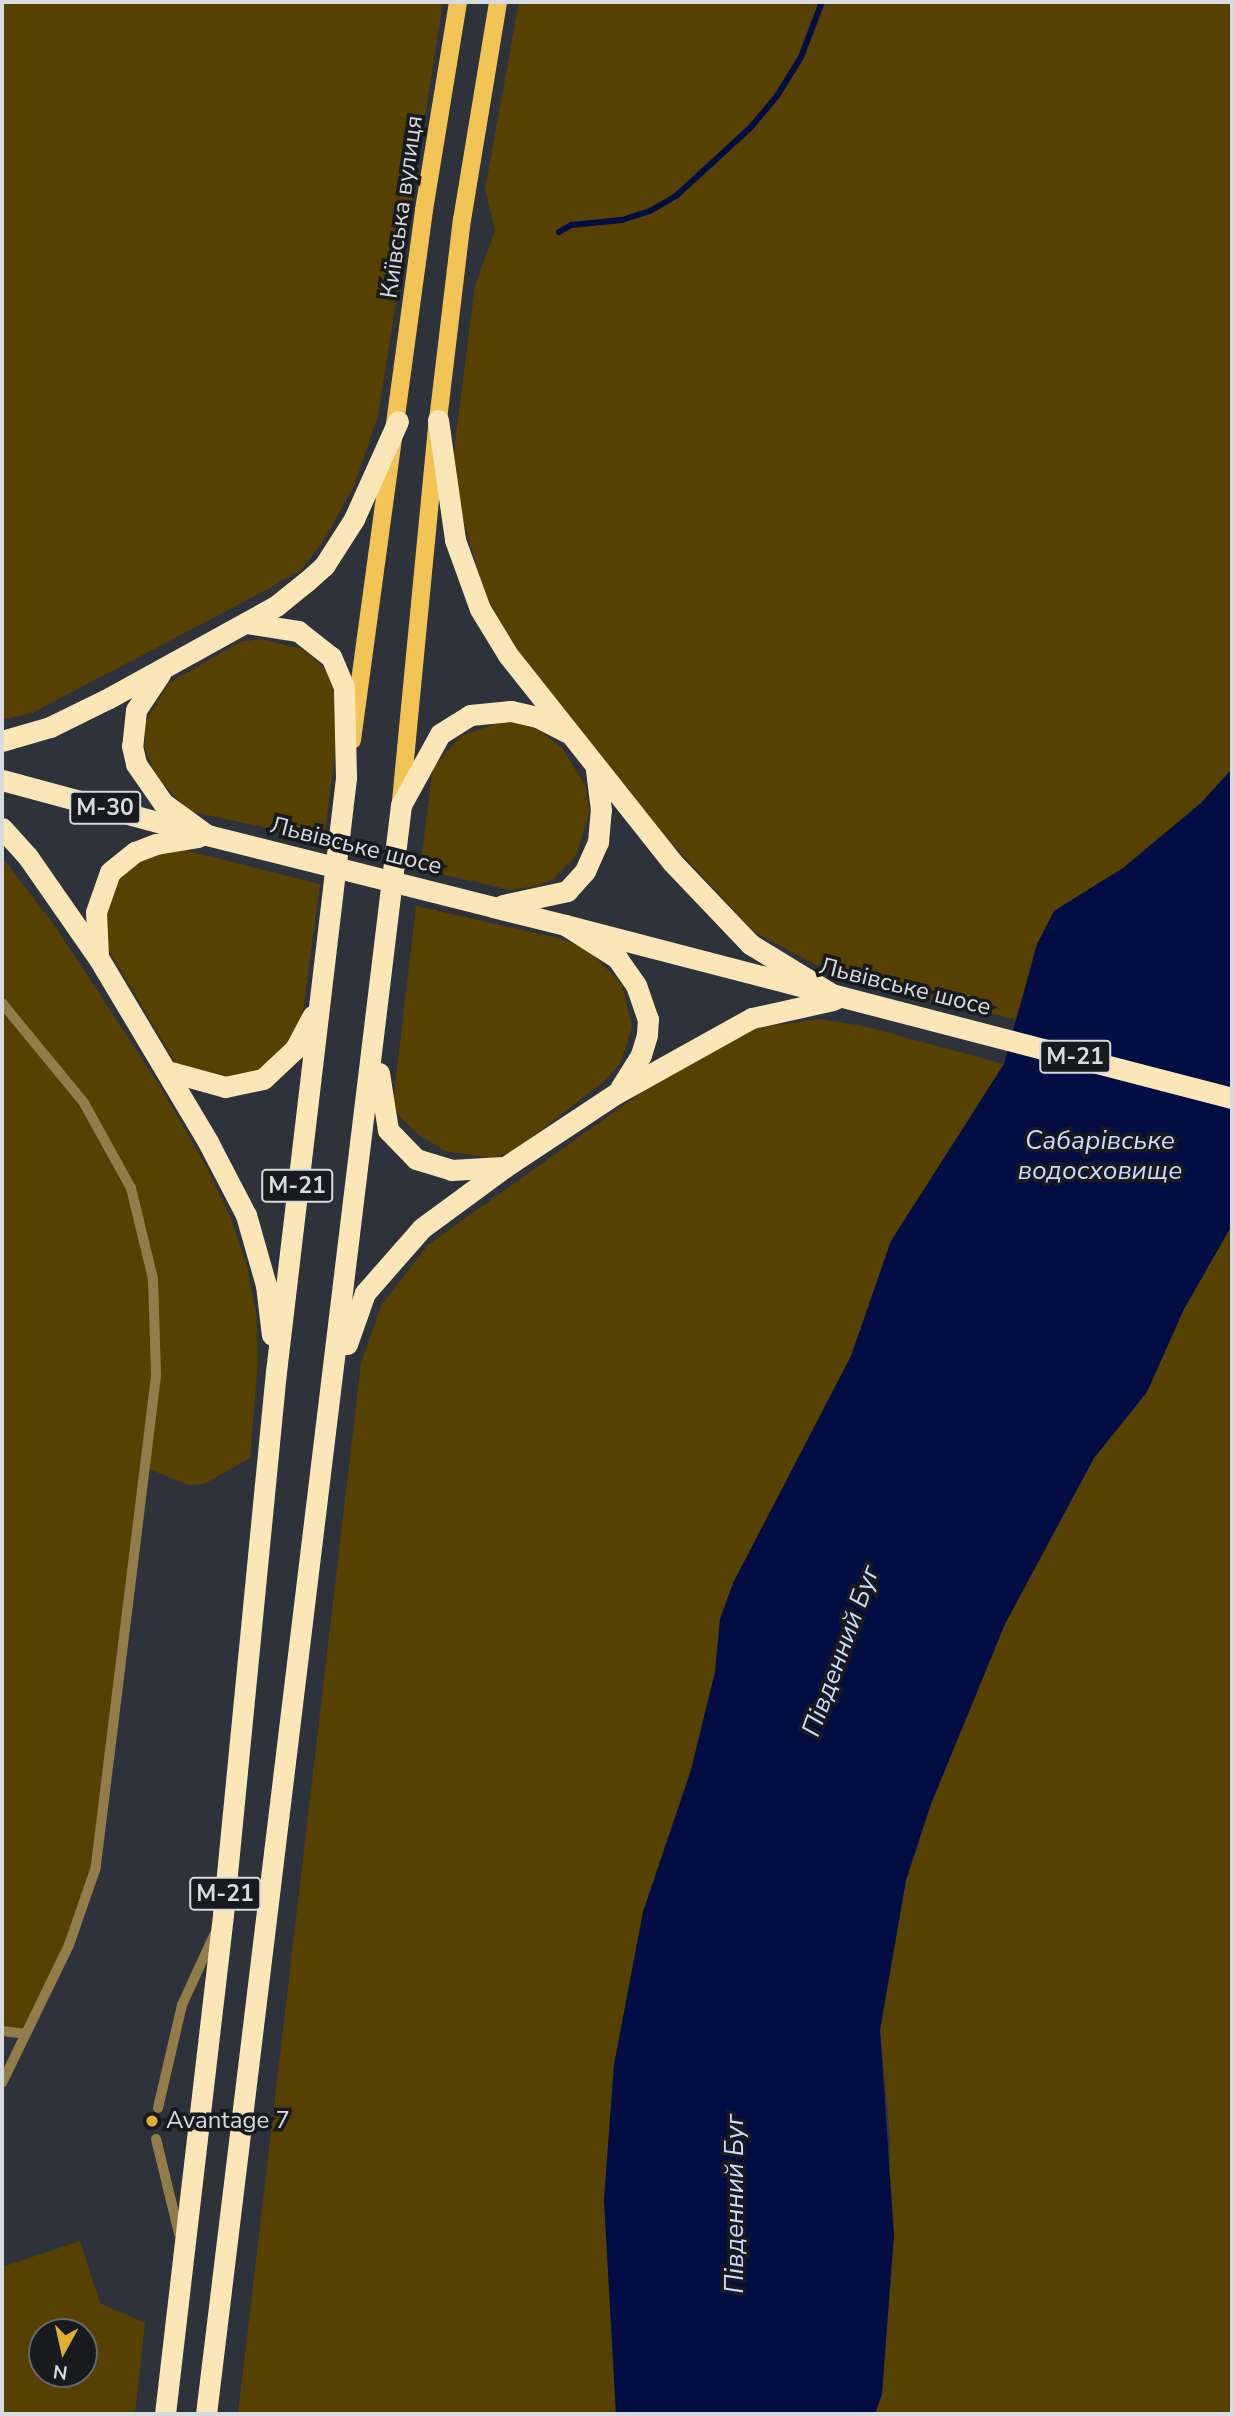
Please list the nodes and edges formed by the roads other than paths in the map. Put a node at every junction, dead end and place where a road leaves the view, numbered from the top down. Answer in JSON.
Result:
{"nodes":[{"id":1,"x":458,"y":2,"type":"edge"},
{"id":2,"x":498,"y":2,"type":"edge"},
{"id":3,"x":438,"y":420,"type":"junction"},
{"id":4,"x":398,"y":421,"type":"junction"},
{"id":5,"x":246,"y":623,"type":"junction"},
{"id":6,"x":168,"y":664,"type":"junction"},
{"id":7,"x":567,"y":732,"type":"junction"},
{"id":8,"x":2,"y":741,"type":"edge"},
{"id":9,"x":596,"y":770,"type":"junction"},
{"id":10,"x":346,"y":778,"type":"junction"},
{"id":11,"x":2,"y":780,"type":"edge"},
{"id":12,"x":401,"y":805,"type":"junction"},
{"id":13,"x":2,"y":828,"type":"edge"},
{"id":14,"x":207,"y":835,"type":"junction"},
{"id":15,"x":493,"y":907,"type":"junction"},
{"id":16,"x":565,"y":925,"type":"junction"},
{"id":17,"x":99,"y":959,"type":"junction"},
{"id":18,"x":838,"y":998,"type":"junction"},
{"id":19,"x":319,"y":1000,"type":"junction"},
{"id":20,"x":2,"y":1003,"type":"edge"},
{"id":21,"x":375,"y":1021,"type":"junction"},
{"id":22,"x":171,"y":1072,"type":"junction"},
{"id":23,"x":617,"y":1093,"type":"junction"},
{"id":24,"x":1232,"y":1098,"type":"edge"},
{"id":25,"x":505,"y":1167,"type":"junction"},
{"id":26,"x":276,"y":1372,"type":"junction"},
{"id":27,"x":334,"y":1379,"type":"junction"},
{"id":28,"x":223,"y":1915,"type":"junction"},
{"id":29,"x":2,"y":2031,"type":"edge"},
{"id":30,"x":25,"y":2034,"type":"junction"},
{"id":31,"x":2,"y":2082,"type":"edge"},
{"id":32,"x":158,"y":2108,"type":"dead end"},
{"id":33,"x":156,"y":2139,"type":"dead end"},
{"id":34,"x":184,"y":2253,"type":"junction"},
{"id":35,"x":165,"y":2414,"type":"edge"},
{"id":36,"x":206,"y":2414,"type":"edge"}],
"edges":[{"from":1,"to":4,"type":"main road","name":"Київська вулиця"},
{"from":2,"to":3,"type":"main road"},
{"from":3,"to":7,"type":"highway"},
{"from":3,"to":12,"type":"main road"},
{"from":4,"to":5,"type":"highway"},
{"from":4,"to":10,"type":"main road","name":"Київська вулиця"},
{"from":5,"to":6,"type":"highway","number":"М-21"},
{"from":5,"to":10,"type":"highway","number":"М-21"},
{"from":6,"to":8,"type":"highway"},
{"from":6,"to":14,"type":"highway","number":"М-21"},
{"from":7,"to":9,"type":"highway"},
{"from":7,"to":12,"type":"highway"},
{"from":9,"to":15,"type":"highway"},
{"from":9,"to":18,"type":"highway"},
{"from":10,"to":19,"type":"highway","number":"М-21"},
{"from":11,"to":14,"type":"highway","number":"М-30"},
{"from":12,"to":21,"type":"highway"},
{"from":13,"to":17,"type":"highway"},
{"from":14,"to":15,"type":"highway","name":"Львівське шосе","number":"М-21","bridge":true},
{"from":14,"to":17,"type":"highway"},
{"from":15,"to":16,"type":"highway","number":"М-21"},
{"from":16,"to":18,"type":"highway","name":"Львівське шосе","number":"М-21"},
{"from":16,"to":23,"type":"highway"},
{"from":17,"to":22,"type":"highway"},
{"from":18,"to":23,"type":"highway","number":"М-21"},
{"from":18,"to":24,"type":"highway","name":"Львівське шосе","number":"М-21"},
{"from":19,"to":22,"type":"highway"},
{"from":19,"to":26,"type":"highway","number":"М-21"},
{"from":20,"to":30,"type":"lane"},
{"from":21,"to":25,"type":"highway"},
{"from":21,"to":27,"type":"highway"},
{"from":22,"to":26,"type":"highway"},
{"from":23,"to":25,"type":"highway","number":"М-21"},
{"from":25,"to":27,"type":"highway","number":"М-21"},
{"from":26,"to":28,"type":"highway","number":"М-21"},
{"from":27,"to":36,"type":"highway","number":"М-21"},
{"from":28,"to":32,"type":"lane"},
{"from":28,"to":34,"type":"highway","number":"М-21"},
{"from":29,"to":30,"type":"lane"},
{"from":30,"to":31,"type":"lane"},
{"from":33,"to":34,"type":"lane"},
{"from":34,"to":35,"type":"highway","number":"М-21"}]}
